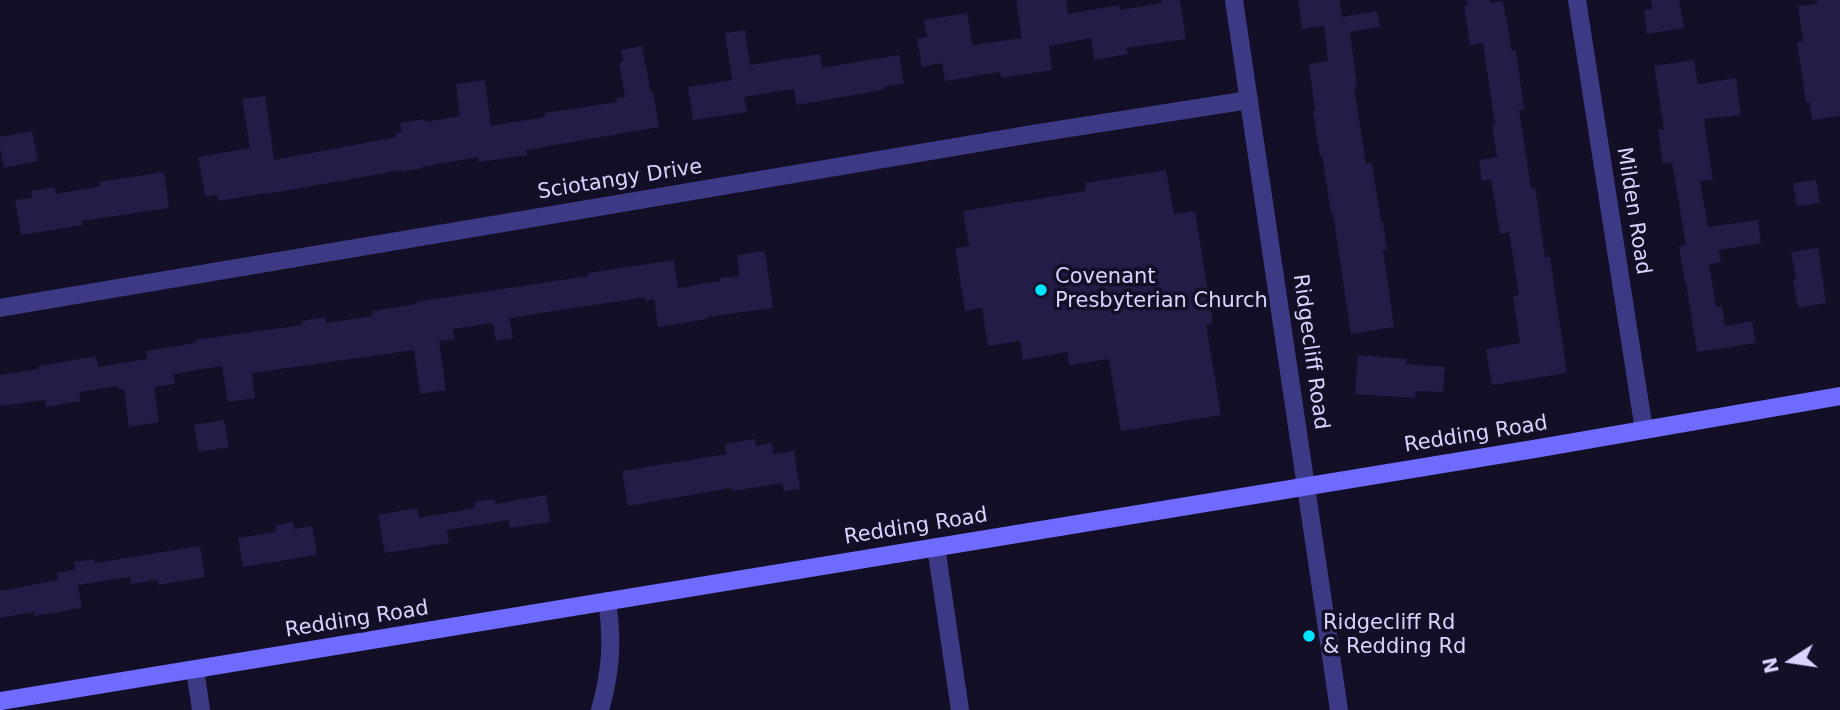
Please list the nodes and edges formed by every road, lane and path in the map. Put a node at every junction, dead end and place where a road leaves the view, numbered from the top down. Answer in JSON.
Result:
{"nodes":[{"id":1,"x":1234,"y":0,"type":"edge"},
{"id":2,"x":1577,"y":0,"type":"edge"},
{"id":3,"x":1249,"y":100,"type":"junction"},
{"id":4,"x":0,"y":308,"type":"edge"},
{"id":5,"x":1840,"y":396,"type":"edge"},
{"id":6,"x":1644,"y":430,"type":"junction"},
{"id":7,"x":1306,"y":485,"type":"junction"},
{"id":8,"x":936,"y":547,"type":"junction"},
{"id":9,"x":607,"y":601,"type":"junction"},
{"id":10,"x":195,"y":669,"type":"junction"},
{"id":11,"x":0,"y":701,"type":"edge"},
{"id":12,"x":201,"y":710,"type":"edge"},
{"id":13,"x":600,"y":710,"type":"edge"},
{"id":14,"x":960,"y":710,"type":"edge"},
{"id":15,"x":1339,"y":710,"type":"edge"}],
"edges":[{"from":1,"to":3,"type":"street","name":"Ridgecliff Road"},
{"from":2,"to":6,"type":"street","name":"Milden Road"},
{"from":3,"to":4,"type":"street","name":"Sciotangy Drive"},
{"from":3,"to":7,"type":"street","name":"Ridgecliff Road"},
{"from":5,"to":6,"type":"main road","name":"Redding Road"},
{"from":6,"to":7,"type":"main road","name":"Redding Road"},
{"from":7,"to":8,"type":"main road","name":"Redding Road"},
{"from":7,"to":15,"type":"street","name":"Ridgecliff Road"},
{"from":8,"to":9,"type":"main road","name":"Redding Road"},
{"from":8,"to":14,"type":"street"},
{"from":9,"to":10,"type":"main road","name":"Redding Road"},
{"from":9,"to":13,"type":"street"},
{"from":10,"to":11,"type":"main road","name":"Redding Road"},
{"from":10,"to":12,"type":"street"}]}
